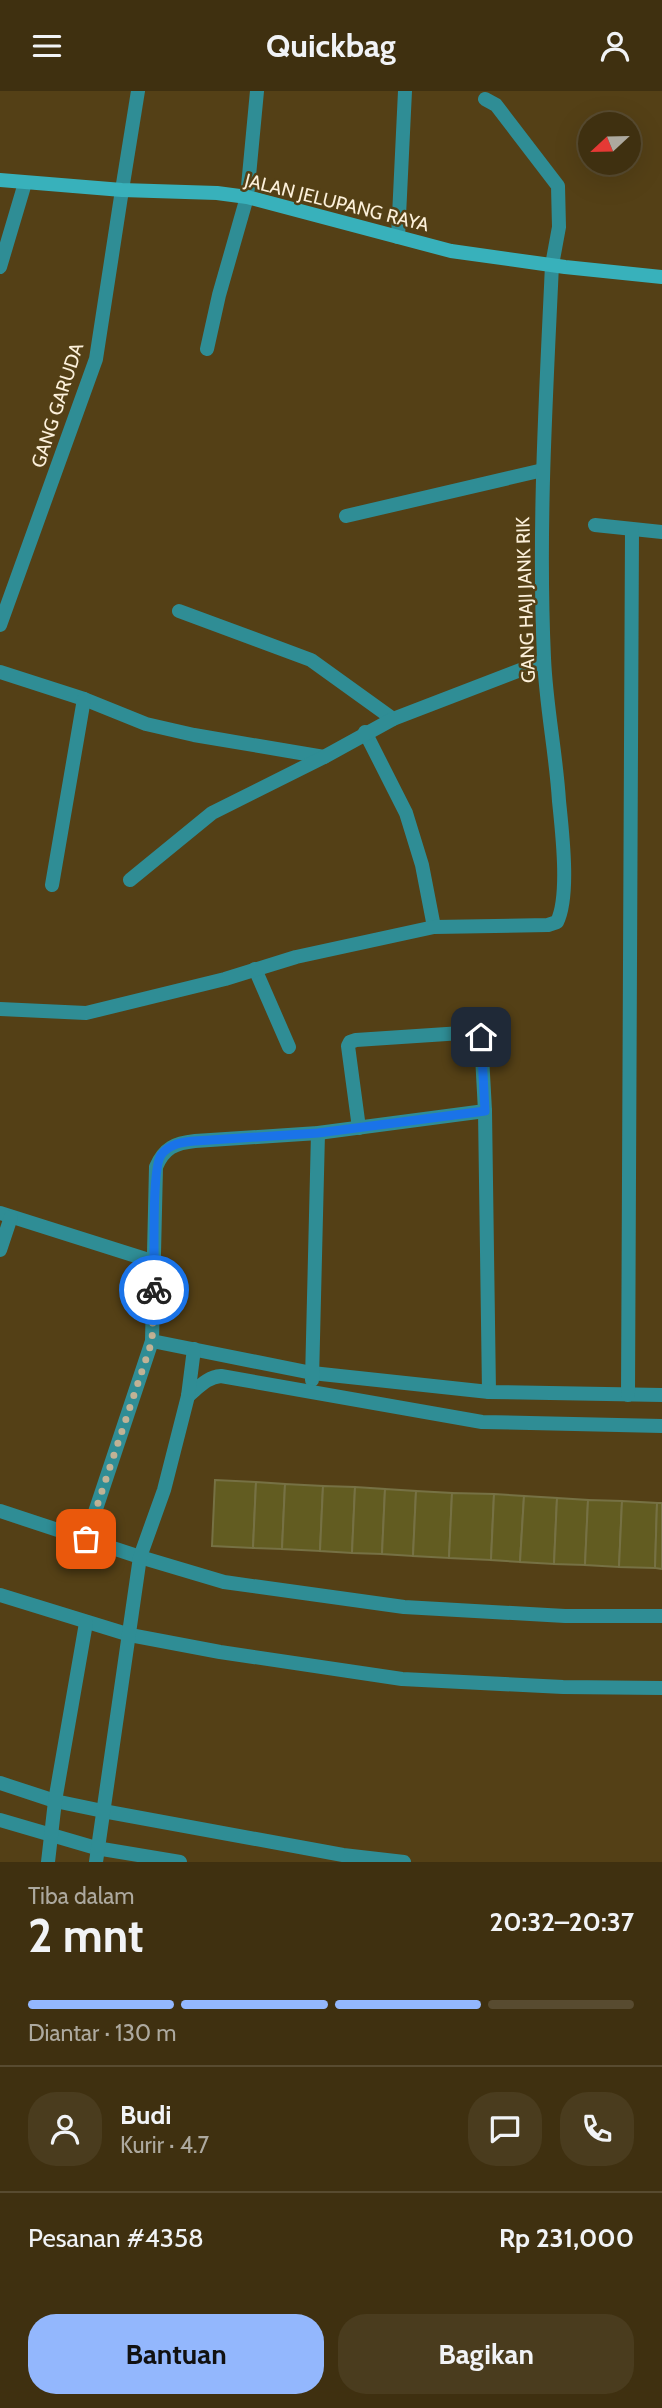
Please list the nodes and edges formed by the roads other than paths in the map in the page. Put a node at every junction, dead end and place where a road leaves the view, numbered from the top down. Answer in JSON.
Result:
{"nodes":[{"id":1,"x":138,"y":91,"type":"edge"},
{"id":2,"x":257,"y":91,"type":"edge"},
{"id":3,"x":405,"y":91,"type":"edge"},
{"id":4,"x":485,"y":99,"type":"dead end"},
{"id":5,"x":0,"y":180,"type":"edge"},
{"id":6,"x":25,"y":183,"type":"junction"},
{"id":7,"x":122,"y":190,"type":"junction"},
{"id":8,"x":247,"y":197,"type":"junction"},
{"id":9,"x":398,"y":237,"type":"junction"},
{"id":10,"x":552,"y":265,"type":"junction"},
{"id":11,"x":0,"y":267,"type":"edge"},
{"id":12,"x":662,"y":277,"type":"edge"},
{"id":13,"x":207,"y":349,"type":"dead end"},
{"id":14,"x":543,"y":471,"type":"junction"},
{"id":15,"x":346,"y":516,"type":"dead end"},
{"id":16,"x":594,"y":525,"type":"dead end"},
{"id":17,"x":632,"y":530,"type":"junction"},
{"id":18,"x":662,"y":532,"type":"edge"},
{"id":19,"x":179,"y":611,"type":"dead end"},
{"id":20,"x":0,"y":625,"type":"edge"},
{"id":21,"x":544,"y":661,"type":"junction"},
{"id":22,"x":0,"y":672,"type":"edge"},
{"id":23,"x":83,"y":699,"type":"junction"},
{"id":24,"x":393,"y":719,"type":"junction"},
{"id":25,"x":365,"y":732,"type":"junction"},
{"id":26,"x":324,"y":757,"type":"junction"},
{"id":27,"x":130,"y":880,"type":"dead end"},
{"id":28,"x":52,"y":885,"type":"dead end"},
{"id":29,"x":435,"y":927,"type":"junction"},
{"id":30,"x":255,"y":969,"type":"junction"},
{"id":31,"x":0,"y":1009,"type":"edge"},
{"id":32,"x":289,"y":1047,"type":"dead end"},
{"id":33,"x":485,"y":1111,"type":"junction"},
{"id":34,"x":359,"y":1128,"type":"junction"},
{"id":35,"x":318,"y":1133,"type":"junction"},
{"id":36,"x":6,"y":1215,"type":"edge"},
{"id":37,"x":0,"y":1250,"type":"edge"},
{"id":38,"x":155,"y":1262,"type":"junction"},
{"id":39,"x":152,"y":1341,"type":"junction"},
{"id":40,"x":194,"y":1349,"type":"junction"},
{"id":41,"x":242,"y":1359,"type":"junction"},
{"id":42,"x":312,"y":1373,"type":"junction"},
{"id":43,"x":240,"y":1379,"type":"junction"},
{"id":44,"x":312,"y":1392,"type":"junction"},
{"id":45,"x":489,"y":1392,"type":"junction"},
{"id":46,"x":188,"y":1395,"type":"junction"},
{"id":47,"x":628,"y":1395,"type":"junction"},
{"id":48,"x":662,"y":1395,"type":"edge"},
{"id":49,"x":662,"y":1426,"type":"edge"},
{"id":50,"x":0,"y":1511,"type":"edge"},
{"id":51,"x":86,"y":1539,"type":"junction"},
{"id":52,"x":141,"y":1557,"type":"junction"},
{"id":53,"x":0,"y":1595,"type":"edge"},
{"id":54,"x":662,"y":1616,"type":"edge"},
{"id":55,"x":86,"y":1623,"type":"junction"},
{"id":56,"x":130,"y":1636,"type":"junction"},
{"id":57,"x":662,"y":1688,"type":"edge"},
{"id":58,"x":0,"y":1783,"type":"edge"},
{"id":59,"x":55,"y":1801,"type":"junction"},
{"id":60,"x":103,"y":1811,"type":"junction"},
{"id":61,"x":0,"y":1820,"type":"edge"},
{"id":62,"x":50,"y":1836,"type":"junction"},
{"id":63,"x":96,"y":1855,"type":"edge"},
{"id":64,"x":48,"y":1862,"type":"edge"},
{"id":65,"x":180,"y":1862,"type":"edge"},
{"id":66,"x":404,"y":1862,"type":"edge"}],
"edges":[{"from":1,"to":7,"type":"street","name":"GANG GARUDA"},
{"from":2,"to":8,"type":"street"},
{"from":3,"to":9,"type":"street"},
{"from":4,"to":10,"type":"street","name":"GANG HAJI JANK RIK"},
{"from":5,"to":6,"type":"street","name":"JALAN JELUPANG RAYA"},
{"from":6,"to":7,"type":"street","name":"JALAN JELUPANG RAYA"},
{"from":6,"to":11,"type":"street"},
{"from":7,"to":8,"type":"street","name":"JALAN JELUPANG RAYA"},
{"from":7,"to":20,"type":"street","name":"GANG GARUDA"},
{"from":8,"to":9,"type":"street","name":"JALAN JELUPANG RAYA"},
{"from":8,"to":13,"type":"street"},
{"from":9,"to":10,"type":"street","name":"JALAN JELUPANG RAYA"},
{"from":10,"to":12,"type":"street","name":"JALAN JELUPANG RAYA"},
{"from":10,"to":14,"type":"street","name":"GANG HAJI JANK RIK"},
{"from":14,"to":15,"type":"street"},
{"from":14,"to":21,"type":"street","name":"GANG HAJI JANK RIK"},
{"from":16,"to":17,"type":"street"},
{"from":17,"to":18,"type":"street"},
{"from":17,"to":47,"type":"street"},
{"from":19,"to":24,"type":"street"},
{"from":21,"to":24,"type":"street"},
{"from":21,"to":29,"type":"street","name":"GANG HAJI JANK RIK"},
{"from":22,"to":23,"type":"street"},
{"from":23,"to":26,"type":"street"},
{"from":23,"to":28,"type":"street"},
{"from":24,"to":25,"type":"street"},
{"from":25,"to":26,"type":"street"},
{"from":25,"to":29,"type":"street"},
{"from":26,"to":27,"type":"street"},
{"from":29,"to":30,"type":"street"},
{"from":30,"to":31,"type":"street"},
{"from":30,"to":32,"type":"street"},
{"from":33,"to":34,"type":"street"},
{"from":33,"to":34,"type":"street"},
{"from":33,"to":45,"type":"street"},
{"from":34,"to":35,"type":"street"},
{"from":35,"to":38,"type":"street"},
{"from":35,"to":42,"type":"street"},
{"from":36,"to":37,"type":"street"},
{"from":36,"to":38,"type":"street"},
{"from":38,"to":39,"type":"street"},
{"from":39,"to":40,"type":"street"},
{"from":39,"to":51,"type":"street"},
{"from":40,"to":41,"type":"street"},
{"from":40,"to":46,"type":"street"},
{"from":41,"to":42,"type":"street"},
{"from":41,"to":43,"type":"street"},
{"from":42,"to":44,"type":"street"},
{"from":42,"to":45,"type":"street"},
{"from":43,"to":44,"type":"street"},
{"from":43,"to":46,"type":"street"},
{"from":44,"to":49,"type":"street"},
{"from":45,"to":47,"type":"street"},
{"from":46,"to":52,"type":"street"},
{"from":47,"to":48,"type":"street"},
{"from":50,"to":51,"type":"street"},
{"from":51,"to":52,"type":"street"},
{"from":52,"to":54,"type":"street"},
{"from":52,"to":56,"type":"street"},
{"from":53,"to":55,"type":"street"},
{"from":55,"to":56,"type":"street"},
{"from":55,"to":59,"type":"street"},
{"from":56,"to":57,"type":"street"},
{"from":56,"to":60,"type":"street"},
{"from":58,"to":59,"type":"street"},
{"from":59,"to":60,"type":"street"},
{"from":59,"to":62,"type":"street"},
{"from":60,"to":63,"type":"street"},
{"from":60,"to":66,"type":"street"},
{"from":61,"to":62,"type":"street"},
{"from":62,"to":63,"type":"street"},
{"from":62,"to":64,"type":"street"},
{"from":63,"to":65,"type":"street"}]}
